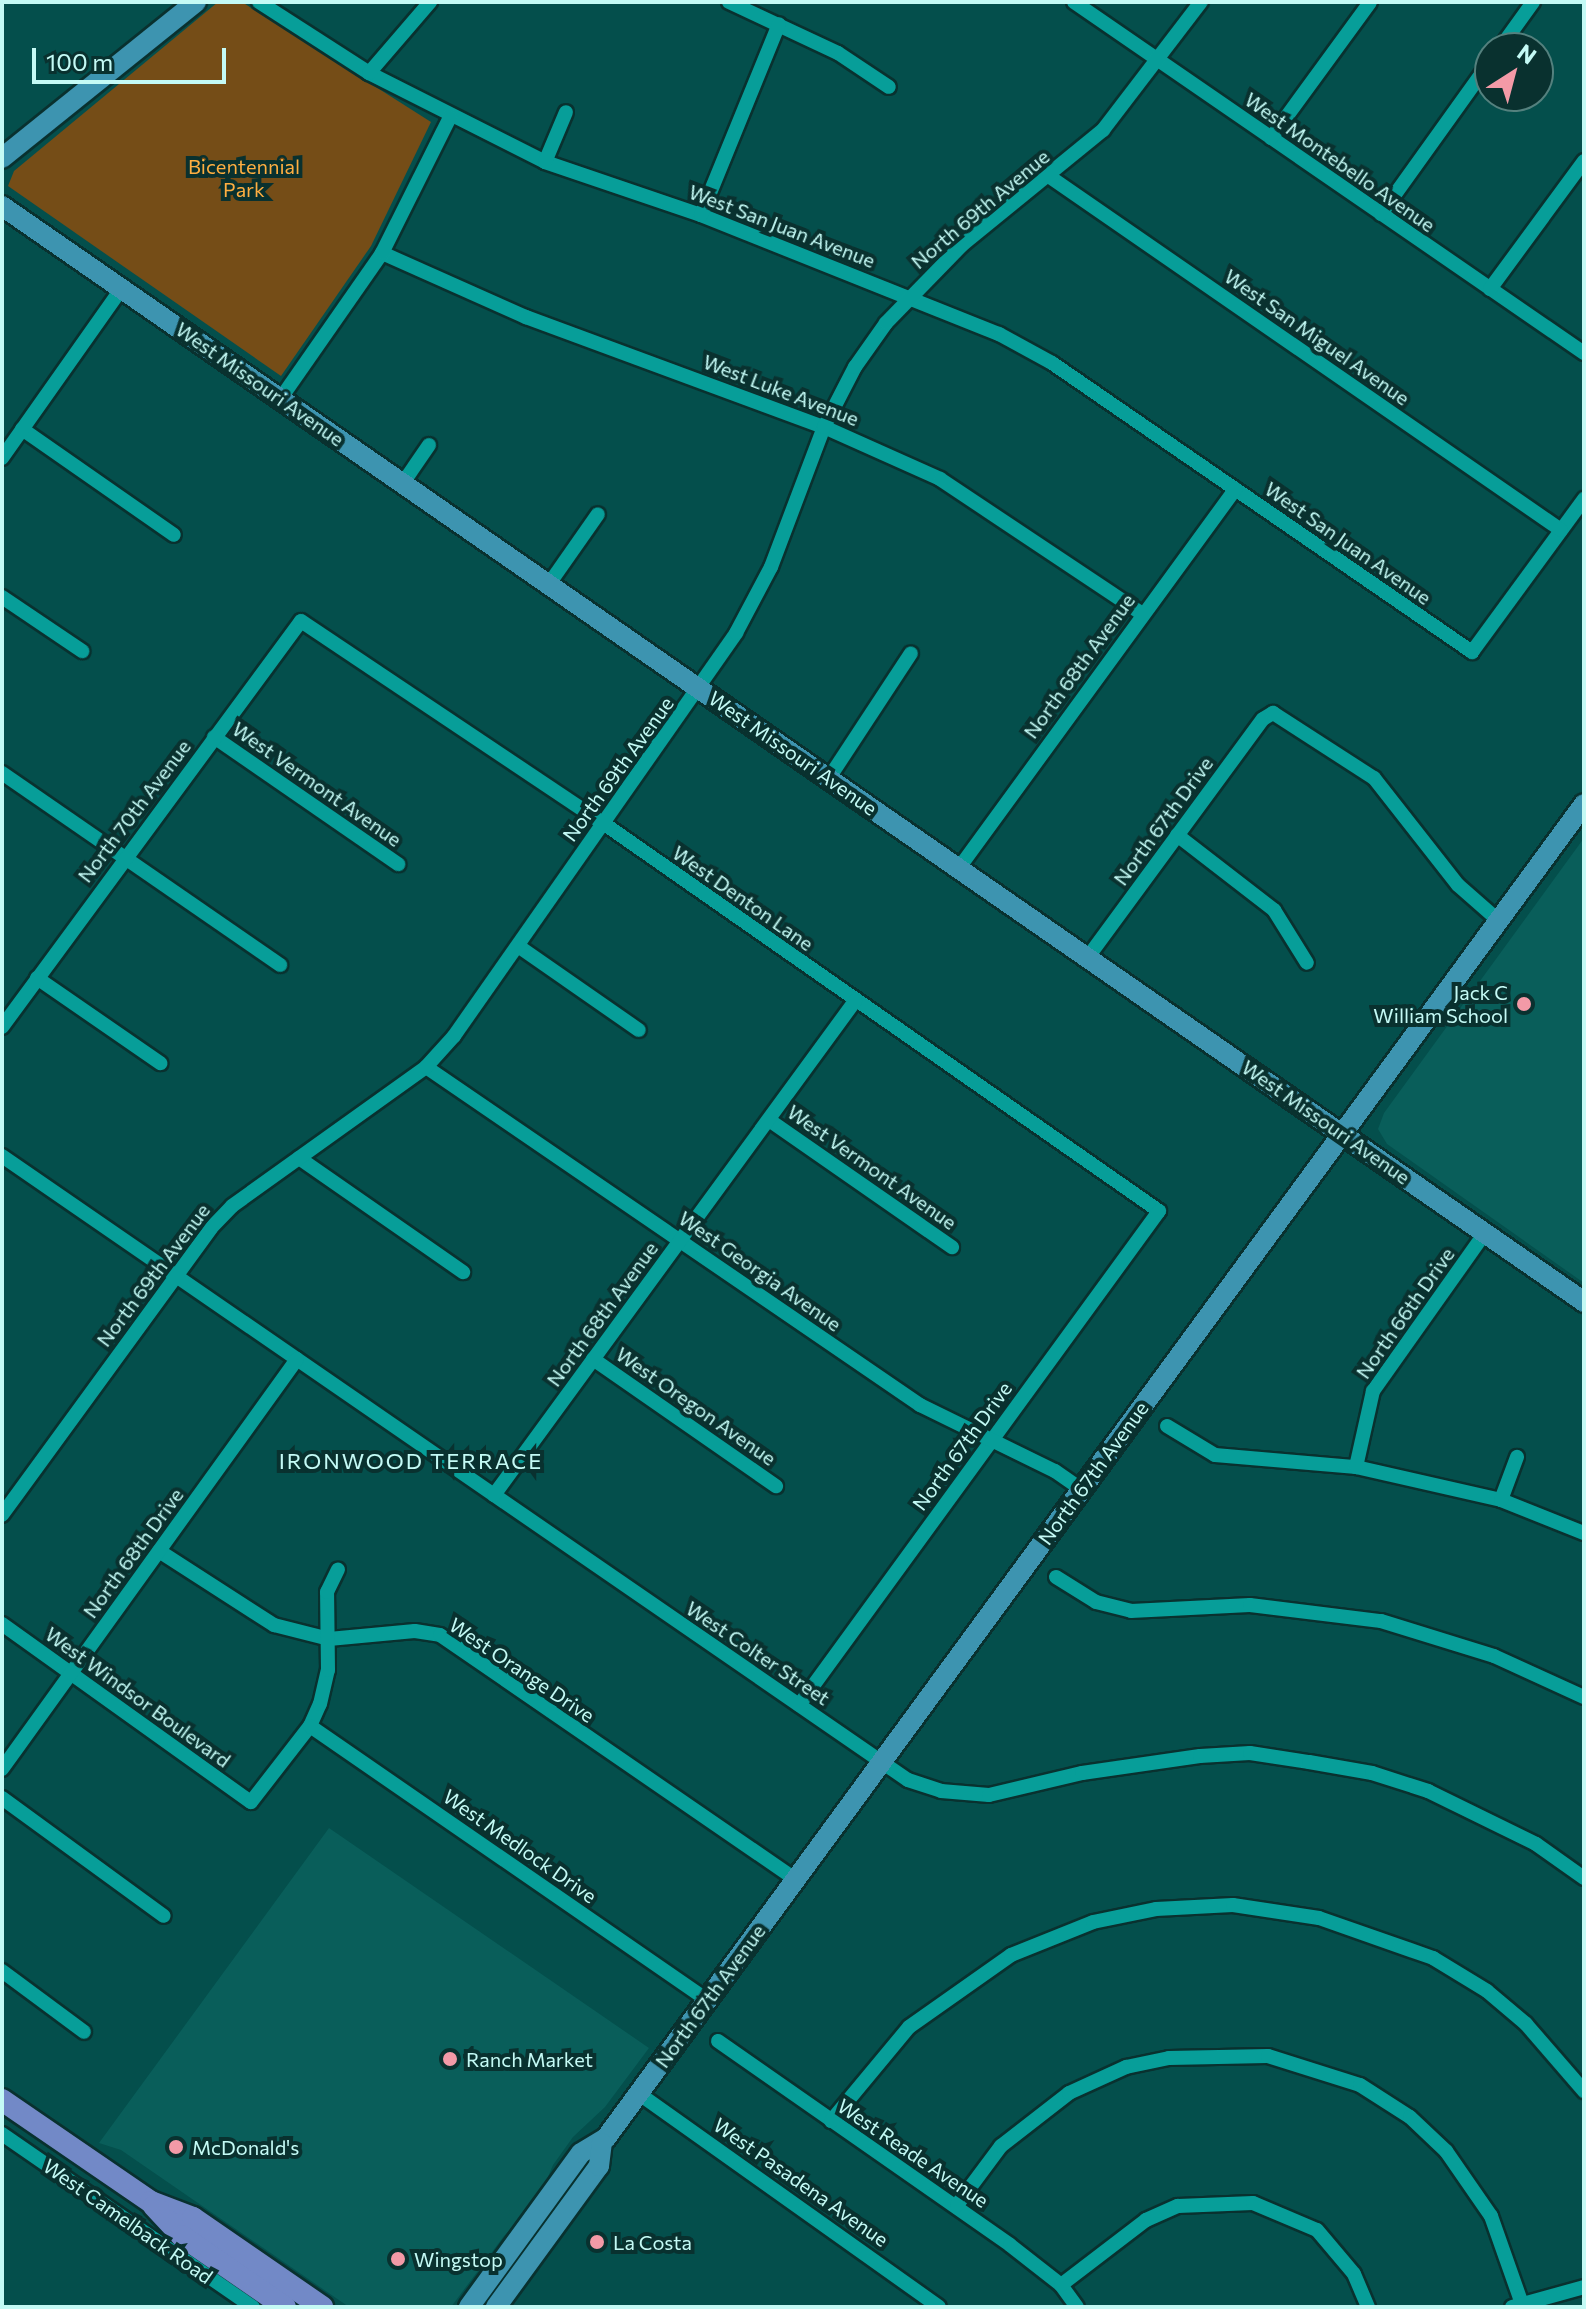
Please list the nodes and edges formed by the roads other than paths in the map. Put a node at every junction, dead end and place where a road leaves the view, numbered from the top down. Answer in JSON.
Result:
{"nodes":[{"id":1,"x":196,"y":2,"type":"edge"},
{"id":2,"x":259,"y":2,"type":"edge"},
{"id":3,"x":430,"y":2,"type":"edge"},
{"id":4,"x":729,"y":2,"type":"edge"},
{"id":5,"x":1074,"y":2,"type":"edge"},
{"id":6,"x":1201,"y":2,"type":"edge"},
{"id":7,"x":1370,"y":2,"type":"edge"},
{"id":8,"x":1533,"y":2,"type":"edge"},
{"id":9,"x":779,"y":24,"type":"junction"},
{"id":10,"x":1511,"y":32,"type":"edge"},
{"id":11,"x":1159,"y":61,"type":"junction"},
{"id":12,"x":369,"y":73,"type":"junction"},
{"id":13,"x":1474,"y":84,"type":"edge"},
{"id":14,"x":889,"y":87,"type":"dead end"},
{"id":15,"x":566,"y":112,"type":"dead end"},
{"id":16,"x":450,"y":117,"type":"junction"},
{"id":17,"x":1271,"y":138,"type":"junction"},
{"id":18,"x":2,"y":158,"type":"edge"},
{"id":19,"x":1584,"y":161,"type":"edge"},
{"id":20,"x":545,"y":162,"type":"junction"},
{"id":21,"x":1050,"y":177,"type":"junction"},
{"id":22,"x":2,"y":206,"type":"edge"},
{"id":23,"x":1381,"y":214,"type":"junction"},
{"id":24,"x":701,"y":215,"type":"junction"},
{"id":25,"x":382,"y":253,"type":"junction"},
{"id":26,"x":121,"y":289,"type":"junction"},
{"id":27,"x":1490,"y":289,"type":"junction"},
{"id":28,"x":909,"y":296,"type":"junction"},
{"id":29,"x":1584,"y":353,"type":"edge"},
{"id":30,"x":281,"y":398,"type":"junction"},
{"id":31,"x":824,"y":427,"type":"junction"},
{"id":32,"x":22,"y":429,"type":"junction"},
{"id":33,"x":429,"y":445,"type":"dead end"},
{"id":34,"x":2,"y":458,"type":"edge"},
{"id":35,"x":403,"y":483,"type":"junction"},
{"id":36,"x":1235,"y":489,"type":"junction"},
{"id":37,"x":1584,"y":499,"type":"edge"},
{"id":38,"x":598,"y":514,"type":"dead end"},
{"id":39,"x":1561,"y":530,"type":"junction"},
{"id":40,"x":174,"y":535,"type":"dead end"},
{"id":41,"x":549,"y":584,"type":"junction"},
{"id":42,"x":2,"y":597,"type":"edge"},
{"id":43,"x":1141,"y":613,"type":"junction"},
{"id":44,"x":301,"y":621,"type":"joint"},
{"id":45,"x":82,"y":651,"type":"dead end"},
{"id":46,"x":911,"y":653,"type":"dead end"},
{"id":47,"x":700,"y":689,"type":"junction"},
{"id":48,"x":214,"y":737,"type":"junction"},
{"id":49,"x":2,"y":773,"type":"edge"},
{"id":50,"x":829,"y":778,"type":"junction"},
{"id":51,"x":1584,"y":804,"type":"edge"},
{"id":52,"x":603,"y":823,"type":"junction"},
{"id":53,"x":1177,"y":835,"type":"junction"},
{"id":54,"x":124,"y":857,"type":"junction"},
{"id":55,"x":398,"y":864,"type":"dead end"},
{"id":56,"x":959,"y":868,"type":"junction"},
{"id":57,"x":1498,"y":920,"type":"junction"},
{"id":58,"x":518,"y":946,"type":"junction"},
{"id":59,"x":1088,"y":957,"type":"junction"},
{"id":60,"x":1307,"y":963,"type":"dead end"},
{"id":61,"x":280,"y":965,"type":"dead end"},
{"id":62,"x":37,"y":978,"type":"junction"},
{"id":63,"x":855,"y":1001,"type":"junction"},
{"id":64,"x":2,"y":1027,"type":"edge"},
{"id":65,"x":639,"y":1030,"type":"dead end"},
{"id":66,"x":160,"y":1063,"type":"dead end"},
{"id":67,"x":426,"y":1067,"type":"junction"},
{"id":68,"x":769,"y":1120,"type":"junction"},
{"id":69,"x":1342,"y":1133,"type":"junction"},
{"id":70,"x":2,"y":1156,"type":"edge"},
{"id":71,"x":299,"y":1158,"type":"junction"},
{"id":72,"x":1159,"y":1211,"type":"joint"},
{"id":73,"x":1485,"y":1233,"type":"junction"},
{"id":74,"x":681,"y":1240,"type":"junction"},
{"id":75,"x":952,"y":1247,"type":"dead end"},
{"id":76,"x":463,"y":1272,"type":"dead end"},
{"id":77,"x":175,"y":1275,"type":"junction"},
{"id":78,"x":1584,"y":1302,"type":"edge"},
{"id":79,"x":297,"y":1359,"type":"junction"},
{"id":80,"x":593,"y":1359,"type":"junction"},
{"id":81,"x":1167,"y":1426,"type":"dead end"},
{"id":82,"x":991,"y":1441,"type":"junction"},
{"id":83,"x":1517,"y":1457,"type":"dead end"},
{"id":84,"x":1356,"y":1467,"type":"junction"},
{"id":85,"x":776,"y":1486,"type":"dead end"},
{"id":86,"x":1081,"y":1489,"type":"junction"},
{"id":87,"x":494,"y":1495,"type":"junction"},
{"id":88,"x":1501,"y":1500,"type":"junction"},
{"id":89,"x":2,"y":1515,"type":"edge"},
{"id":90,"x":1584,"y":1533,"type":"edge"},
{"id":91,"x":159,"y":1551,"type":"junction"},
{"id":92,"x":338,"y":1569,"type":"dead end"},
{"id":93,"x":1056,"y":1577,"type":"dead end"},
{"id":94,"x":2,"y":1624,"type":"edge"},
{"id":95,"x":329,"y":1639,"type":"junction"},
{"id":96,"x":71,"y":1673,"type":"junction"},
{"id":97,"x":1584,"y":1697,"type":"edge"},
{"id":98,"x":799,"y":1705,"type":"junction"},
{"id":99,"x":310,"y":1726,"type":"junction"},
{"id":100,"x":882,"y":1762,"type":"junction"},
{"id":101,"x":2,"y":1769,"type":"edge"},
{"id":102,"x":2,"y":1798,"type":"edge"},
{"id":103,"x":1584,"y":1878,"type":"edge"},
{"id":104,"x":796,"y":1880,"type":"junction"},
{"id":105,"x":164,"y":1916,"type":"dead end"},
{"id":106,"x":2,"y":1971,"type":"edge"},
{"id":107,"x":707,"y":2000,"type":"junction"},
{"id":108,"x":84,"y":2032,"type":"dead end"},
{"id":109,"x":718,"y":2041,"type":"dead end"},
{"id":110,"x":1584,"y":2091,"type":"edge"},
{"id":111,"x":638,"y":2093,"type":"junction"},
{"id":112,"x":2,"y":2100,"type":"edge"},
{"id":113,"x":831,"y":2121,"type":"junction"},
{"id":114,"x":2,"y":2134,"type":"edge"},
{"id":115,"x":602,"y":2143,"type":"junction"},
{"id":116,"x":151,"y":2202,"type":"junction"},
{"id":117,"x":957,"y":2205,"type":"junction"},
{"id":118,"x":1061,"y":2285,"type":"junction"},
{"id":119,"x":1584,"y":2287,"type":"edge"},
{"id":120,"x":1519,"y":2306,"type":"edge"},
{"id":121,"x":253,"y":2307,"type":"edge"},
{"id":122,"x":285,"y":2307,"type":"edge"},
{"id":123,"x":322,"y":2307,"type":"edge"},
{"id":124,"x":469,"y":2307,"type":"edge"},
{"id":125,"x":496,"y":2307,"type":"edge"},
{"id":126,"x":939,"y":2307,"type":"edge"},
{"id":127,"x":1077,"y":2307,"type":"edge"},
{"id":128,"x":1368,"y":2307,"type":"edge"}],
"edges":[{"from":1,"to":18,"type":"street"},
{"from":2,"to":12,"type":"street","name":"West San Juan Avenue"},
{"from":3,"to":12,"type":"street"},
{"from":4,"to":9,"type":"street"},
{"from":5,"to":11,"type":"street","name":"West Montebello Avenue"},
{"from":6,"to":11,"type":"street","name":"North 69th Avenue"},
{"from":7,"to":17,"type":"street"},
{"from":8,"to":10,"type":"street"},
{"from":9,"to":14,"type":"street"},
{"from":9,"to":24,"type":"street"},
{"from":11,"to":17,"type":"street","name":"West Montebello Avenue"},
{"from":11,"to":21,"type":"street","name":"North 69th Avenue"},
{"from":12,"to":16,"type":"street","name":"West San Juan Avenue"},
{"from":13,"to":23,"type":"street"},
{"from":15,"to":20,"type":"street"},
{"from":16,"to":20,"type":"street","name":"West San Juan Avenue"},
{"from":16,"to":25,"type":"street"},
{"from":17,"to":23,"type":"street","name":"West Montebello Avenue"},
{"from":19,"to":27,"type":"street"},
{"from":20,"to":24,"type":"street","name":"West San Juan Avenue"},
{"from":21,"to":28,"type":"street","name":"North 69th Avenue"},
{"from":21,"to":39,"type":"street","name":"West San Miguel Avenue"},
{"from":22,"to":26,"type":"street","name":"West Missouri Avenue"},
{"from":23,"to":27,"type":"street","name":"West Montebello Avenue"},
{"from":24,"to":28,"type":"street","name":"West San Juan Avenue"},
{"from":25,"to":30,"type":"street"},
{"from":25,"to":31,"type":"street","name":"West Luke Avenue"},
{"from":26,"to":30,"type":"street","name":"West Missouri Avenue"},
{"from":26,"to":32,"type":"street"},
{"from":27,"to":29,"type":"street","name":"West Montebello Avenue"},
{"from":28,"to":31,"type":"street","name":"North 69th Avenue"},
{"from":28,"to":36,"type":"street","name":"West San Juan Avenue"},
{"from":30,"to":35,"type":"street","name":"West Missouri Avenue"},
{"from":31,"to":43,"type":"street","name":"West Luke Avenue"},
{"from":31,"to":47,"type":"street","name":"North 69th Avenue"},
{"from":32,"to":34,"type":"street"},
{"from":32,"to":40,"type":"street"},
{"from":33,"to":35,"type":"street"},
{"from":35,"to":41,"type":"street","name":"West Missouri Avenue"},
{"from":36,"to":39,"type":"street","name":"West San Juan Avenue"},
{"from":36,"to":43,"type":"street","name":"North 68th Avenue"},
{"from":37,"to":39,"type":"street"},
{"from":38,"to":41,"type":"street"},
{"from":41,"to":47,"type":"street","name":"West Missouri Avenue"},
{"from":42,"to":45,"type":"street"},
{"from":43,"to":56,"type":"street","name":"North 68th Avenue"},
{"from":44,"to":48,"type":"street","name":"North 70th Avenue"},
{"from":44,"to":52,"type":"street","name":"West Denton Lane"},
{"from":46,"to":50,"type":"street"},
{"from":47,"to":50,"type":"street","name":"West Missouri Avenue"},
{"from":47,"to":52,"type":"street","name":"North 69th Avenue"},
{"from":48,"to":54,"type":"street","name":"North 70th Avenue"},
{"from":48,"to":55,"type":"street","name":"West Vermont Avenue"},
{"from":49,"to":54,"type":"street"},
{"from":50,"to":56,"type":"street","name":"West Missouri Avenue"},
{"from":51,"to":57,"type":"street","name":"North 67th Avenue"},
{"from":52,"to":58,"type":"street","name":"North 69th Avenue"},
{"from":52,"to":63,"type":"street","name":"West Denton Lane"},
{"from":53,"to":57,"type":"street","name":"North 67th Drive"},
{"from":53,"to":59,"type":"street","name":"North 67th Drive"},
{"from":53,"to":60,"type":"street"},
{"from":54,"to":61,"type":"street"},
{"from":54,"to":62,"type":"street","name":"North 70th Avenue"},
{"from":56,"to":59,"type":"street","name":"West Missouri Avenue"},
{"from":57,"to":69,"type":"street","name":"North 67th Avenue"},
{"from":58,"to":65,"type":"street"},
{"from":58,"to":67,"type":"street","name":"North 69th Avenue"},
{"from":59,"to":69,"type":"street","name":"West Missouri Avenue"},
{"from":62,"to":64,"type":"street","name":"North 70th Avenue"},
{"from":62,"to":66,"type":"street"},
{"from":63,"to":68,"type":"street","name":"North 68th Avenue"},
{"from":63,"to":72,"type":"street","name":"West Denton Lane"},
{"from":67,"to":71,"type":"street","name":"North 69th Avenue"},
{"from":67,"to":74,"type":"street","name":"West Georgia Avenue"},
{"from":68,"to":74,"type":"street","name":"North 68th Avenue"},
{"from":68,"to":75,"type":"street","name":"West Vermont Avenue"},
{"from":69,"to":73,"type":"street","name":"West Missouri Avenue"},
{"from":69,"to":86,"type":"street","name":"North 67th Avenue"},
{"from":70,"to":77,"type":"street","name":"West Colter Street"},
{"from":71,"to":76,"type":"street"},
{"from":71,"to":77,"type":"street","name":"North 69th Avenue"},
{"from":72,"to":82,"type":"street","name":"North 67th Drive"},
{"from":73,"to":78,"type":"street","name":"West Missouri Avenue"},
{"from":73,"to":84,"type":"street","name":"North 66th Drive"},
{"from":74,"to":80,"type":"street","name":"North 68th Avenue"},
{"from":74,"to":82,"type":"street","name":"West Georgia Avenue"},
{"from":77,"to":79,"type":"street","name":"West Colter Street"},
{"from":77,"to":89,"type":"street","name":"North 69th Avenue"},
{"from":79,"to":87,"type":"street","name":"West Colter Street"},
{"from":79,"to":91,"type":"street","name":"North 68th Drive"},
{"from":80,"to":85,"type":"street","name":"West Oregon Avenue"},
{"from":80,"to":87,"type":"street","name":"North 68th Avenue"},
{"from":81,"to":84,"type":"street"},
{"from":82,"to":86,"type":"street","name":"West Georgia Avenue"},
{"from":82,"to":98,"type":"street","name":"North 67th Drive"},
{"from":83,"to":88,"type":"street"},
{"from":84,"to":88,"type":"street"},
{"from":86,"to":100,"type":"street","name":"North 67th Avenue"},
{"from":87,"to":98,"type":"street","name":"West Colter Street"},
{"from":88,"to":90,"type":"street"},
{"from":91,"to":95,"type":"street","name":"West Orange Drive"},
{"from":91,"to":96,"type":"street","name":"North 68th Drive"},
{"from":92,"to":95,"type":"street"},
{"from":93,"to":97,"type":"street"},
{"from":94,"to":96,"type":"street","name":"West Windsor Boulevard"},
{"from":95,"to":99,"type":"street"},
{"from":95,"to":104,"type":"street","name":"West Orange Drive"},
{"from":96,"to":99,"type":"street","name":"West Windsor Boulevard"},
{"from":96,"to":101,"type":"street","name":"North 68th Drive"},
{"from":98,"to":100,"type":"street","name":"West Colter Street"},
{"from":99,"to":107,"type":"street","name":"West Medlock Drive"},
{"from":100,"to":103,"type":"street","name":"West Colter Street"},
{"from":100,"to":104,"type":"street","name":"North 67th Avenue"},
{"from":102,"to":105,"type":"street"},
{"from":104,"to":107,"type":"street","name":"North 67th Avenue"},
{"from":106,"to":108,"type":"street"},
{"from":107,"to":111,"type":"street","name":"North 67th Avenue"},
{"from":109,"to":113,"type":"street","name":"West Reade Avenue"},
{"from":110,"to":113,"type":"street"},
{"from":111,"to":115,"type":"street","name":"North 67th Avenue"},
{"from":111,"to":126,"type":"street","name":"West Pasadena Avenue"},
{"from":112,"to":116,"type":"main road","name":"West Camelback Road"},
{"from":113,"to":117,"type":"street","name":"West Reade Avenue"},
{"from":114,"to":121,"type":"street","name":"West Camelback Road"},
{"from":115,"to":124,"type":"street","name":"North 67th Avenue"},
{"from":115,"to":125,"type":"street","name":"North 67th Avenue"},
{"from":116,"to":122,"type":"main road","name":"West Camelback Road"},
{"from":116,"to":123,"type":"main road","name":"West Camelback Road"},
{"from":117,"to":118,"type":"street","name":"West Reade Avenue"},
{"from":117,"to":120,"type":"street"},
{"from":118,"to":127,"type":"street","name":"West Reade Avenue"},
{"from":118,"to":128,"type":"street"},
{"from":119,"to":120,"type":"street"}]}
